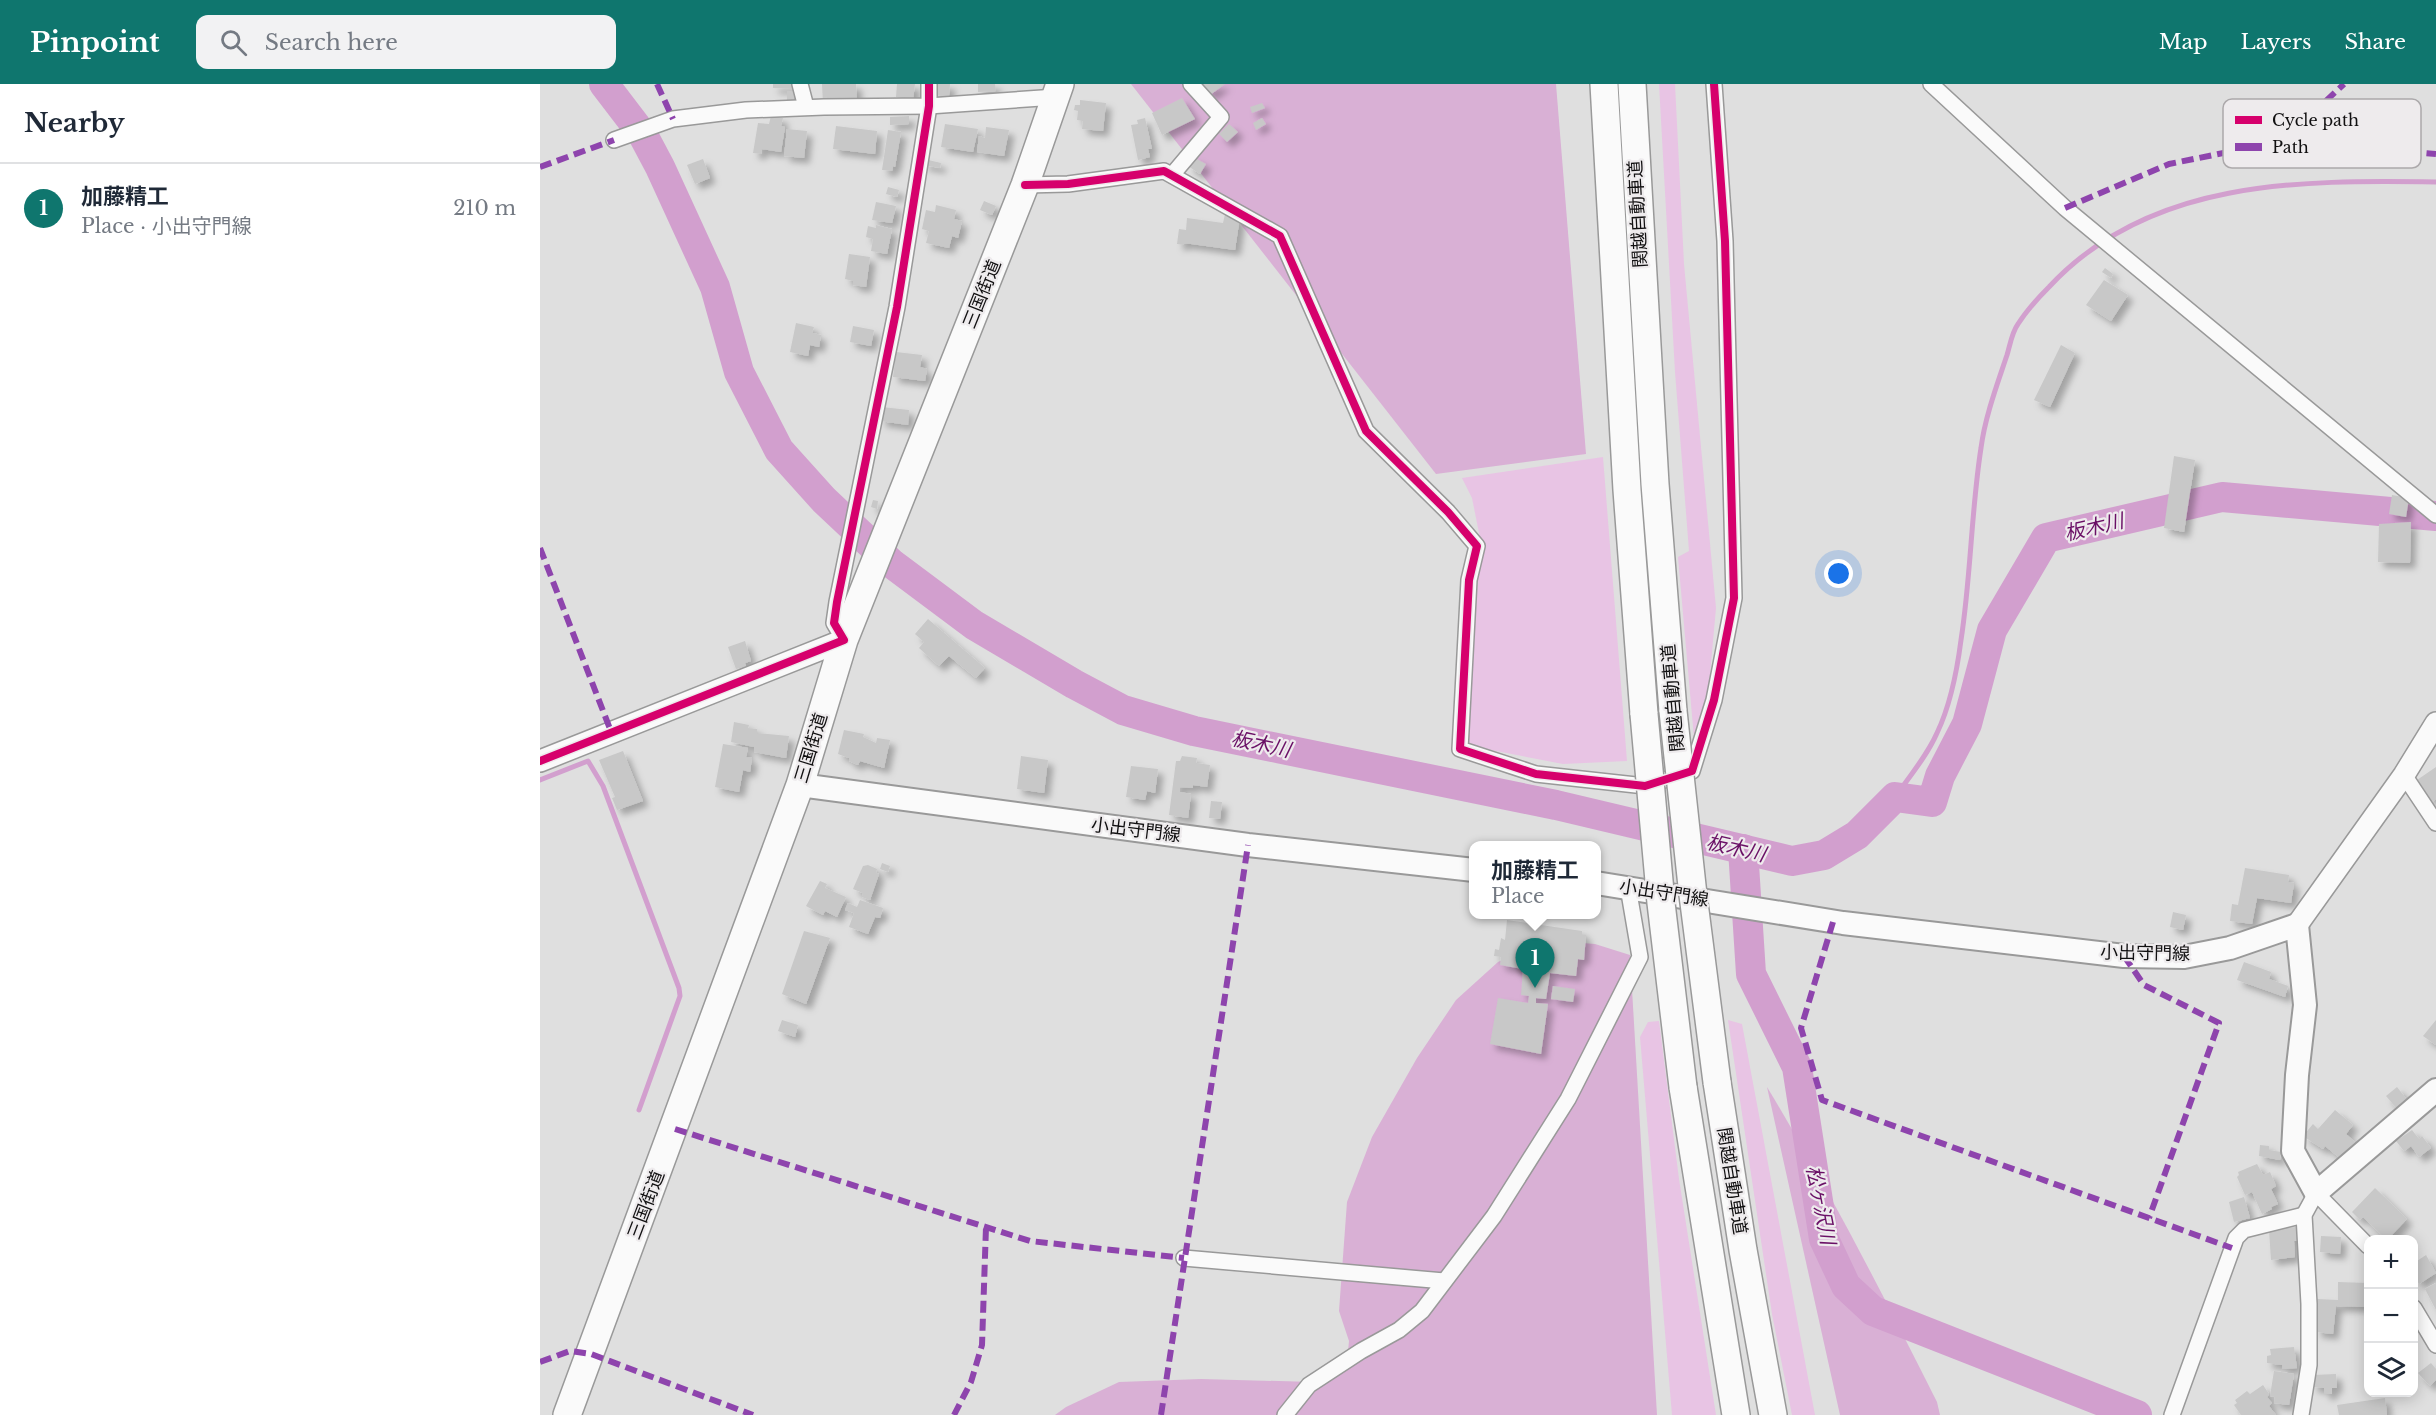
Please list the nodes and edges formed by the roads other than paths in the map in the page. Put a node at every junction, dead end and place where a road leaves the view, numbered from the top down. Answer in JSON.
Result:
{"nodes":[{"id":1,"x":800,"y":84,"type":"edge"},
{"id":2,"x":929,"y":84,"type":"edge"},
{"id":3,"x":1191,"y":84,"type":"edge"},
{"id":4,"x":1604,"y":84,"type":"edge"},
{"id":5,"x":1632,"y":84,"type":"edge"},
{"id":6,"x":1714,"y":84,"type":"edge"},
{"id":7,"x":1931,"y":84,"type":"edge"},
{"id":8,"x":1058,"y":91,"type":"edge"},
{"id":9,"x":929,"y":106,"type":"junction"},
{"id":10,"x":806,"y":107,"type":"junction"},
{"id":11,"x":614,"y":140,"type":"dead end"},
{"id":12,"x":1172,"y":175,"type":"junction"},
{"id":13,"x":1025,"y":185,"type":"junction"},
{"id":14,"x":2436,"y":515,"type":"edge"},
{"id":15,"x":844,"y":640,"type":"junction"},
{"id":16,"x":2436,"y":723,"type":"edge"},
{"id":17,"x":540,"y":761,"type":"edge"},
{"id":18,"x":2404,"y":775,"type":"junction"},
{"id":19,"x":800,"y":785,"type":"junction"},
{"id":20,"x":2436,"y":823,"type":"edge"},
{"id":21,"x":1469,"y":870,"type":"edge"},
{"id":22,"x":1601,"y":884,"type":"edge"},
{"id":23,"x":1628,"y":887,"type":"junction"},
{"id":24,"x":2297,"y":925,"type":"junction"},
{"id":25,"x":2436,"y":1090,"type":"edge"},
{"id":26,"x":2316,"y":1193,"type":"junction"},
{"id":27,"x":2304,"y":1215,"type":"junction"},
{"id":28,"x":2364,"y":1242,"type":"edge"},
{"id":29,"x":1184,"y":1258,"type":"dead end"},
{"id":30,"x":1444,"y":1281,"type":"junction"},
{"id":31,"x":2418,"y":1315,"type":"edge"},
{"id":32,"x":2436,"y":1345,"type":"edge"},
{"id":33,"x":567,"y":1415,"type":"edge"},
{"id":34,"x":1285,"y":1415,"type":"edge"},
{"id":35,"x":1736,"y":1415,"type":"edge"},
{"id":36,"x":1773,"y":1415,"type":"edge"},
{"id":37,"x":2172,"y":1415,"type":"edge"},
{"id":38,"x":2301,"y":1415,"type":"edge"}],
"edges":[{"from":1,"to":10,"type":"street"},
{"from":2,"to":9,"type":"street"},
{"from":3,"to":12,"type":"street"},
{"from":4,"to":35,"type":"highway","name":"関越自動車道","bridge":true},
{"from":5,"to":36,"type":"highway","name":"関越自動車道","bridge":true},
{"from":6,"to":12,"type":"street"},
{"from":7,"to":14,"type":"street"},
{"from":8,"to":9,"type":"street"},
{"from":8,"to":13,"type":"highway","name":"三国街道"},
{"from":9,"to":10,"type":"street"},
{"from":9,"to":15,"type":"street"},
{"from":10,"to":11,"type":"street"},
{"from":12,"to":13,"type":"street"},
{"from":13,"to":15,"type":"highway","name":"三国街道"},
{"from":15,"to":17,"type":"street"},
{"from":15,"to":19,"type":"highway","name":"三国街道"},
{"from":16,"to":18,"type":"street"},
{"from":18,"to":20,"type":"street"},
{"from":18,"to":24,"type":"street"},
{"from":19,"to":21,"type":"main road","name":"小出守門線"},
{"from":19,"to":33,"type":"highway","name":"三国街道"},
{"from":22,"to":23,"type":"main road","name":"小出守門線"},
{"from":23,"to":24,"type":"main road","name":"小出守門線"},
{"from":23,"to":30,"type":"street"},
{"from":24,"to":26,"type":"main road"},
{"from":25,"to":26,"type":"main road"},
{"from":26,"to":27,"type":"street"},
{"from":26,"to":28,"type":"street"},
{"from":27,"to":37,"type":"street"},
{"from":27,"to":38,"type":"street"},
{"from":29,"to":30,"type":"street"},
{"from":30,"to":34,"type":"street"},
{"from":31,"to":32,"type":"street"}]}
